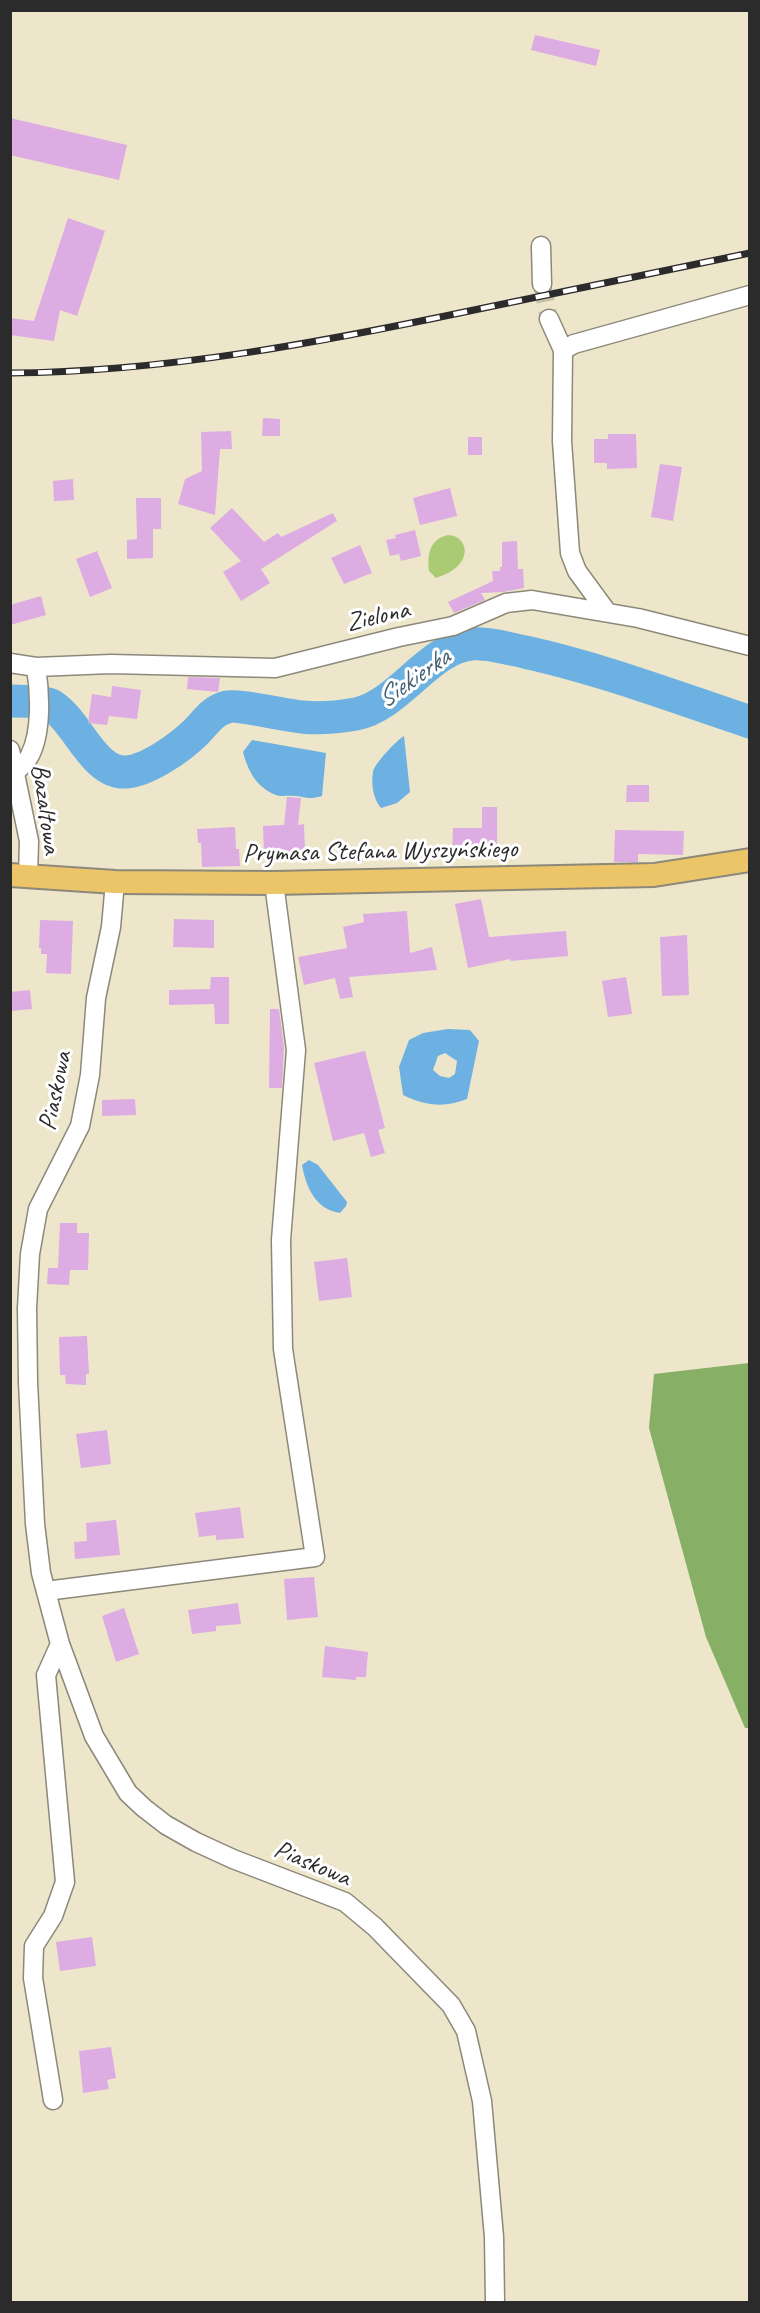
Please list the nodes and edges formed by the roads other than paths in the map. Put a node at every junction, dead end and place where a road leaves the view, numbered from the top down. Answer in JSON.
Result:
{"nodes":[{"id":1,"x":540,"y":246,"type":"dead end"},
{"id":2,"x":542,"y":284,"type":"tunnel mouth"},
{"id":3,"x":750,"y":295,"type":"edge"},
{"id":4,"x":549,"y":319,"type":"tunnel mouth"},
{"id":5,"x":563,"y":350,"type":"junction"},
{"id":6,"x":607,"y":612,"type":"junction"},
{"id":7,"x":750,"y":646,"type":"edge"},
{"id":8,"x":10,"y":663,"type":"edge"},
{"id":9,"x":36,"y":667,"type":"junction"},
{"id":10,"x":10,"y":750,"type":"edge"},
{"id":11,"x":15,"y":773,"type":"junction"},
{"id":12,"x":750,"y":860,"type":"edge"},
{"id":13,"x":19,"y":876,"type":"edge"},
{"id":14,"x":116,"y":882,"type":"junction"},
{"id":15,"x":274,"y":883,"type":"junction"},
{"id":16,"x":46,"y":1590,"type":"junction"},
{"id":17,"x":60,"y":1644,"type":"junction"},
{"id":18,"x":53,"y":2100,"type":"dead end"},
{"id":19,"x":495,"y":2302,"type":"edge"}],
"edges":[{"from":1,"to":2,"type":"street"},
{"from":3,"to":5,"type":"street"},
{"from":4,"to":5,"type":"street"},
{"from":5,"to":6,"type":"street"},
{"from":6,"to":7,"type":"street","name":"Zielona"},
{"from":6,"to":9,"type":"street","name":"Zielona"},
{"from":8,"to":9,"type":"street","name":"Zielona"},
{"from":9,"to":11,"type":"street"},
{"from":10,"to":11,"type":"street","name":"Bazaltowa"},
{"from":11,"to":13,"type":"street","name":"Bazaltowa"},
{"from":12,"to":15,"type":"main road","name":"Prymasa Stefana Wyszyńskiego"},
{"from":13,"to":14,"type":"main road","name":"Prymasa Stefana Wyszyńskiego"},
{"from":14,"to":15,"type":"main road","name":"Prymasa Stefana Wyszyńskiego"},
{"from":14,"to":16,"type":"street","name":"Piaskowa"},
{"from":15,"to":16,"type":"street"},
{"from":16,"to":17,"type":"street","name":"Piaskowa"},
{"from":17,"to":18,"type":"street"},
{"from":17,"to":19,"type":"street","name":"Piaskowa"}]}
